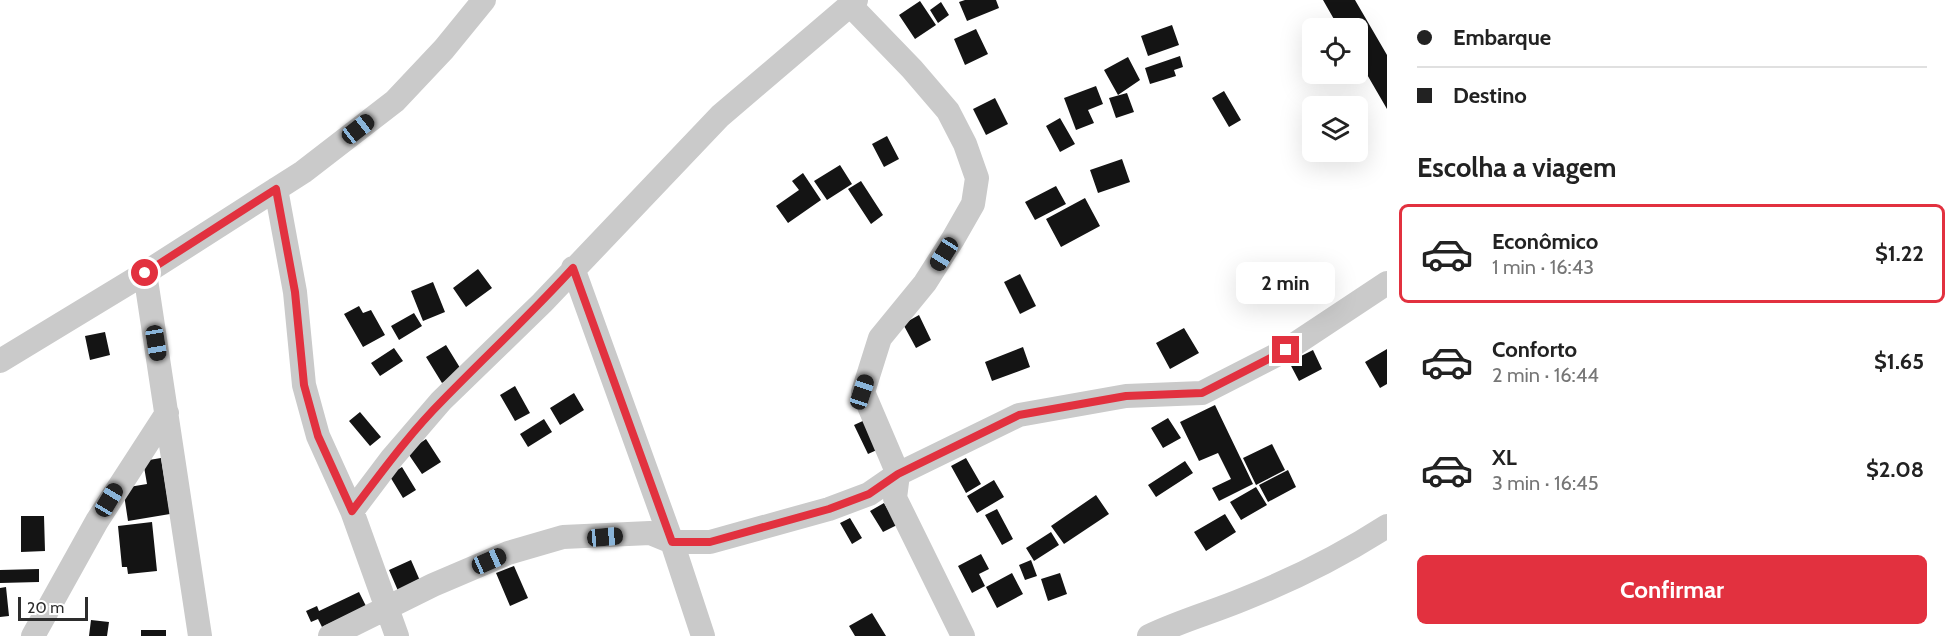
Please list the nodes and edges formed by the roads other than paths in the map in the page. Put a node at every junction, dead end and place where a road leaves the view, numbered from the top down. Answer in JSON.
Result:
{"nodes":[{"id":1,"x":484,"y":0,"type":"edge"},
{"id":2,"x":853,"y":2,"type":"edge"},
{"id":3,"x":276,"y":189,"type":"junction"},
{"id":4,"x":573,"y":268,"type":"junction"},
{"id":5,"x":145,"y":273,"type":"junction"},
{"id":6,"x":1387,"y":283,"type":"edge"},
{"id":7,"x":0,"y":361,"type":"edge"},
{"id":8,"x":167,"y":413,"type":"junction"},
{"id":9,"x":898,"y":474,"type":"junction"},
{"id":10,"x":352,"y":511,"type":"junction"},
{"id":11,"x":1387,"y":526,"type":"edge"},
{"id":12,"x":672,"y":542,"type":"junction"},
{"id":13,"x":385,"y":608,"type":"junction"},
{"id":14,"x":33,"y":636,"type":"edge"},
{"id":15,"x":200,"y":636,"type":"edge"},
{"id":16,"x":330,"y":636,"type":"edge"},
{"id":17,"x":397,"y":636,"type":"edge"},
{"id":18,"x":703,"y":636,"type":"edge"},
{"id":19,"x":963,"y":636,"type":"edge"},
{"id":20,"x":1149,"y":636,"type":"edge"}],
"edges":[{"from":1,"to":3,"type":"street"},
{"from":2,"to":4,"type":"street"},
{"from":2,"to":9,"type":"street"},
{"from":3,"to":5,"type":"street"},
{"from":3,"to":10,"type":"street"},
{"from":4,"to":10,"type":"street"},
{"from":4,"to":12,"type":"street"},
{"from":5,"to":7,"type":"street"},
{"from":5,"to":8,"type":"street"},
{"from":6,"to":9,"type":"street"},
{"from":8,"to":14,"type":"street"},
{"from":8,"to":15,"type":"street"},
{"from":9,"to":12,"type":"street"},
{"from":9,"to":19,"type":"street"},
{"from":10,"to":13,"type":"street"},
{"from":11,"to":20,"type":"street"},
{"from":12,"to":13,"type":"street"},
{"from":12,"to":18,"type":"street"},
{"from":13,"to":16,"type":"street"},
{"from":13,"to":17,"type":"street"}]}
